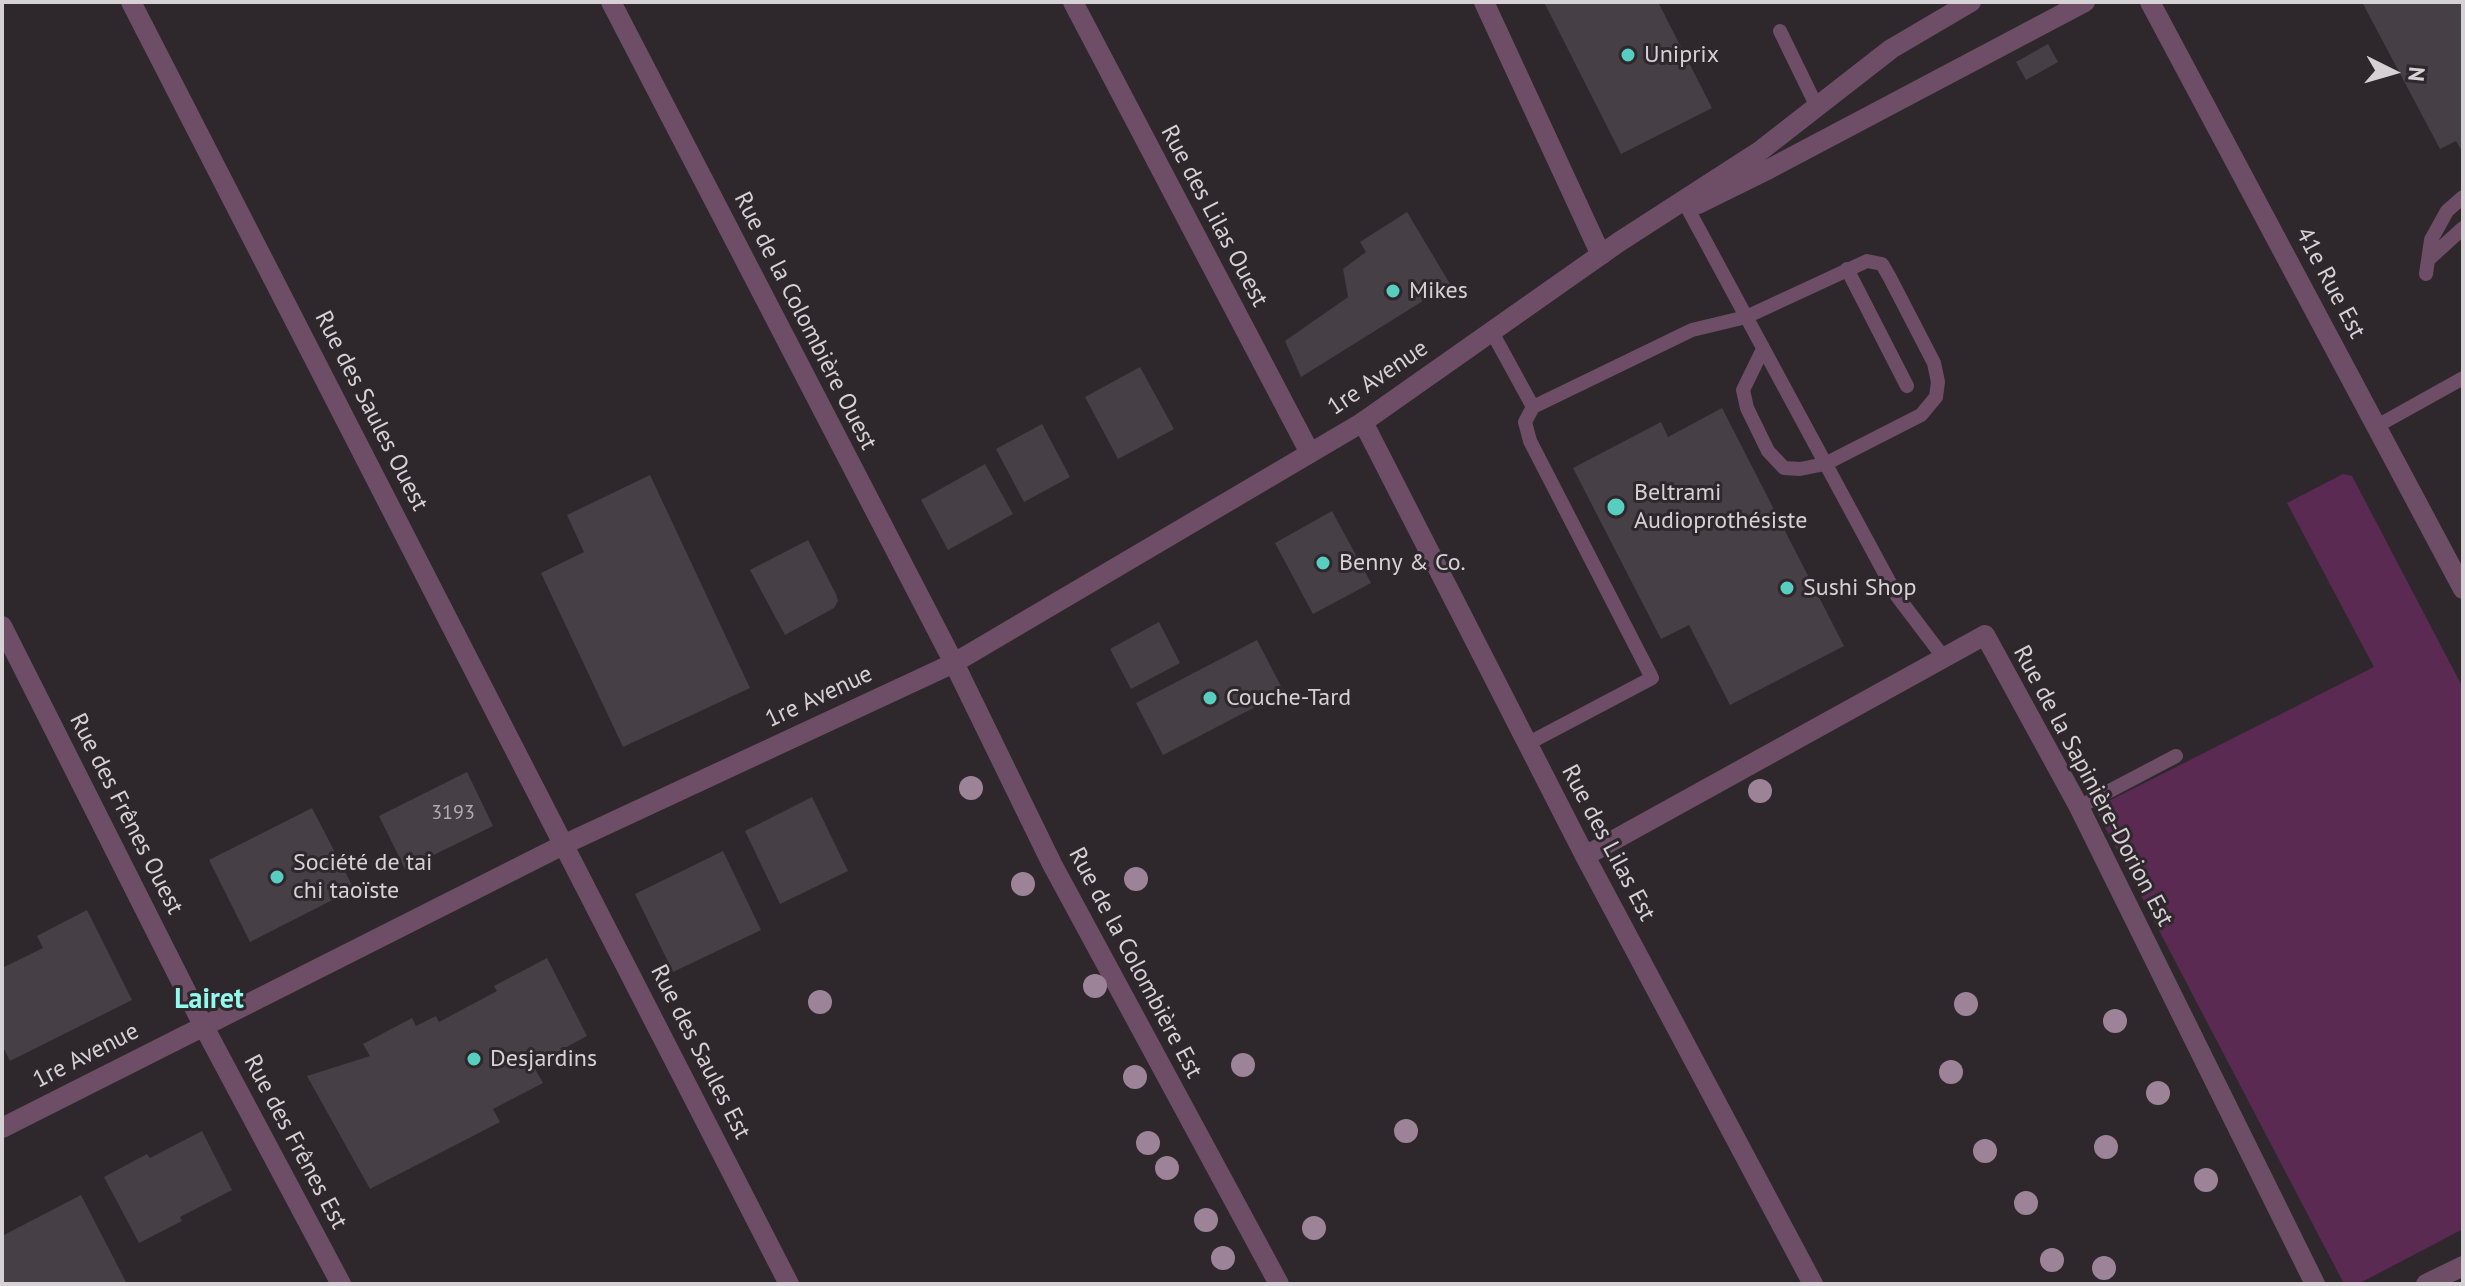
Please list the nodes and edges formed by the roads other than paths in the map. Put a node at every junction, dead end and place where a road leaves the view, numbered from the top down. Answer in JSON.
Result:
{"nodes":[{"id":1,"x":131,"y":2,"type":"edge"},
{"id":2,"x":611,"y":2,"type":"edge"},
{"id":3,"x":1073,"y":2,"type":"edge"},
{"id":4,"x":1484,"y":2,"type":"edge"},
{"id":5,"x":1971,"y":2,"type":"edge"},
{"id":6,"x":2085,"y":2,"type":"edge"},
{"id":7,"x":2150,"y":2,"type":"edge"},
{"id":8,"x":1780,"y":31,"type":"dead end"},
{"id":9,"x":1817,"y":107,"type":"junction"},
{"id":10,"x":2463,"y":197,"type":"edge"},
{"id":11,"x":1688,"y":209,"type":"junction"},
{"id":12,"x":2463,"y":228,"type":"edge"},
{"id":13,"x":1619,"y":242,"type":"junction"},
{"id":14,"x":1601,"y":255,"type":"junction"},
{"id":15,"x":1847,"y":269,"type":"junction"},
{"id":16,"x":1746,"y":317,"type":"junction"},
{"id":17,"x":1492,"y":332,"type":"junction"},
{"id":18,"x":1763,"y":349,"type":"junction"},
{"id":19,"x":2463,"y":378,"type":"edge"},
{"id":20,"x":1907,"y":386,"type":"dead end"},
{"id":21,"x":1533,"y":407,"type":"junction"},
{"id":22,"x":1363,"y":422,"type":"junction"},
{"id":23,"x":2377,"y":426,"type":"junction"},
{"id":24,"x":1310,"y":453,"type":"junction"},
{"id":25,"x":1825,"y":464,"type":"junction"},
{"id":26,"x":2463,"y":589,"type":"edge"},
{"id":27,"x":2,"y":626,"type":"edge"},
{"id":28,"x":1944,"y":658,"type":"junction"},
{"id":29,"x":954,"y":663,"type":"junction"},
{"id":30,"x":1527,"y":744,"type":"junction"},
{"id":31,"x":2176,"y":756,"type":"dead end"},
{"id":32,"x":2079,"y":807,"type":"junction"},
{"id":33,"x":565,"y":844,"type":"junction"},
{"id":34,"x":1585,"y":856,"type":"junction"},
{"id":35,"x":203,"y":1025,"type":"junction"},
{"id":36,"x":2,"y":1128,"type":"edge"},
{"id":37,"x":2463,"y":1266,"type":"edge"},
{"id":38,"x":341,"y":1284,"type":"edge"},
{"id":39,"x":789,"y":1284,"type":"edge"},
{"id":40,"x":1279,"y":1284,"type":"edge"},
{"id":41,"x":1813,"y":1284,"type":"edge"},
{"id":42,"x":2315,"y":1284,"type":"edge"},
{"id":43,"x":2426,"y":1284,"type":"edge"}],
"edges":[{"from":1,"to":33,"type":"street","name":"Rue des Saules Ouest"},
{"from":2,"to":29,"type":"street","name":"Rue de la Colombière Ouest"},
{"from":3,"to":24,"type":"street","name":"Rue des Lilas Ouest"},
{"from":4,"to":14,"type":"street"},
{"from":5,"to":9,"type":"street","name":"1re Avenue"},
{"from":6,"to":11,"type":"street","name":"1re Avenue"},
{"from":7,"to":23,"type":"street","name":"41e Rue Est"},
{"from":8,"to":9,"type":"lane"},
{"from":9,"to":13,"type":"street","name":"1re Avenue"},
{"from":10,"to":12,"type":"lane"},
{"from":11,"to":13,"type":"street","name":"1re Avenue"},
{"from":11,"to":16,"type":"lane"},
{"from":13,"to":14,"type":"street","name":"1re Avenue"},
{"from":14,"to":17,"type":"street","name":"1re Avenue"},
{"from":15,"to":16,"type":"lane"},
{"from":15,"to":20,"type":"lane"},
{"from":15,"to":25,"type":"lane"},
{"from":16,"to":18,"type":"lane"},
{"from":16,"to":21,"type":"lane"},
{"from":17,"to":21,"type":"lane"},
{"from":17,"to":22,"type":"street","name":"1re Avenue"},
{"from":18,"to":25,"type":"lane"},
{"from":18,"to":25,"type":"lane"},
{"from":19,"to":23,"type":"lane"},
{"from":21,"to":30,"type":"lane"},
{"from":22,"to":24,"type":"street","name":"1re Avenue"},
{"from":22,"to":30,"type":"street","name":"Rue des Lilas Est"},
{"from":23,"to":26,"type":"street","name":"41e Rue Est"},
{"from":24,"to":29,"type":"street","name":"1re Avenue"},
{"from":25,"to":28,"type":"lane"},
{"from":27,"to":35,"type":"street","name":"Rue des Frênes Ouest"},
{"from":28,"to":32,"type":"street","name":"Rue de la Sapinière-Dorion Est"},
{"from":28,"to":34,"type":"street","name":"Rue de la Sapinière-Dorion Est"},
{"from":29,"to":33,"type":"street","name":"1re Avenue"},
{"from":29,"to":40,"type":"street","name":"Rue de la Colombière Est"},
{"from":30,"to":34,"type":"street","name":"Rue des Lilas Est"},
{"from":31,"to":32,"type":"lane"},
{"from":32,"to":42,"type":"street","name":"Rue de la Sapinière-Dorion Est"},
{"from":33,"to":35,"type":"street","name":"1re Avenue"},
{"from":33,"to":39,"type":"street","name":"Rue des Saules Est"},
{"from":34,"to":41,"type":"street","name":"Rue des Lilas Est"},
{"from":35,"to":36,"type":"street","name":"1re Avenue"},
{"from":35,"to":38,"type":"street","name":"Rue des Frênes Est"},
{"from":37,"to":43,"type":"street"}]}
